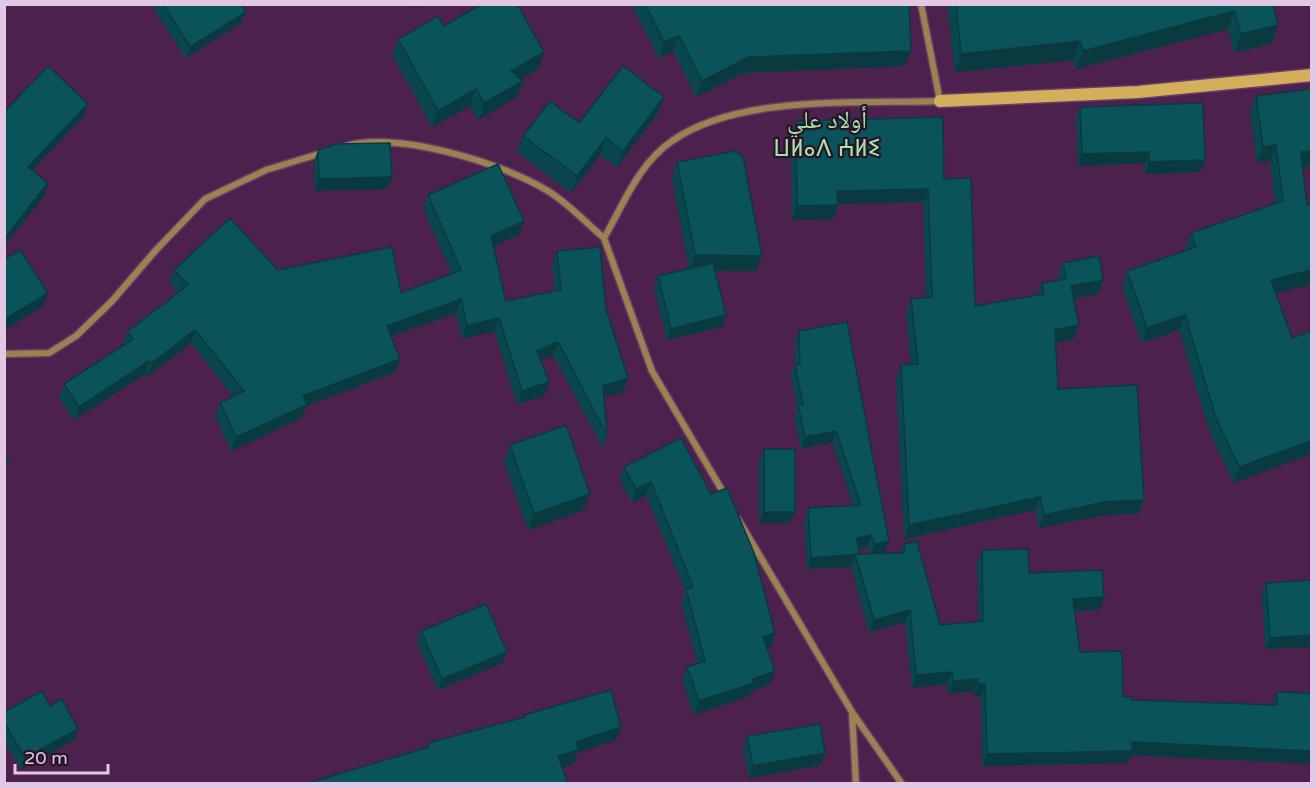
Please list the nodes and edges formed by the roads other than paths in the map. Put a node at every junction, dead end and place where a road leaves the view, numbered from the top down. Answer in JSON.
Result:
{"nodes":[{"id":1,"x":921,"y":4,"type":"edge"},
{"id":2,"x":1311,"y":75,"type":"edge"},
{"id":3,"x":940,"y":101,"type":"junction"},
{"id":4,"x":338,"y":148,"type":"edge"},
{"id":5,"x":328,"y":152,"type":"edge"},
{"id":6,"x":604,"y":238,"type":"junction"},
{"id":7,"x":4,"y":354,"type":"edge"},
{"id":8,"x":852,"y":712,"type":"junction"},
{"id":9,"x":856,"y":783,"type":"edge"},
{"id":10,"x":902,"y":783,"type":"edge"}],
"edges":[{"from":1,"to":3,"type":"street"},
{"from":2,"to":3,"type":"street"},
{"from":3,"to":6,"type":"street"},
{"from":4,"to":6,"type":"street"},
{"from":5,"to":7,"type":"street"},
{"from":6,"to":8,"type":"street"},
{"from":8,"to":9,"type":"street"},
{"from":8,"to":10,"type":"street"}]}
